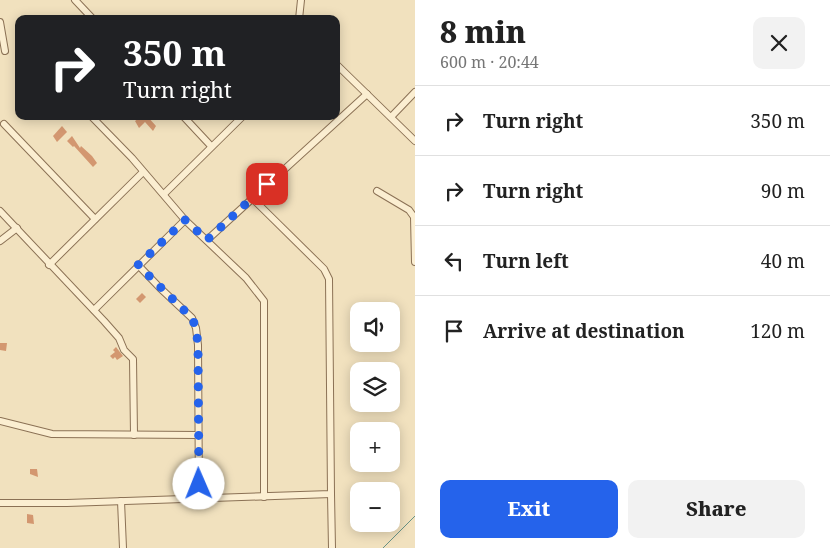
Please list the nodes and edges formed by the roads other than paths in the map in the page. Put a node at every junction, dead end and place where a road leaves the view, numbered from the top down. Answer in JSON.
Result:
{"nodes":[{"id":1,"x":75,"y":0,"type":"edge"},
{"id":2,"x":302,"y":0,"type":"edge"},
{"id":3,"x":89,"y":15,"type":"edge"},
{"id":4,"x":300,"y":15,"type":"edge"},
{"id":5,"x":0,"y":22,"type":"edge"},
{"id":6,"x":5,"y":51,"type":"dead end"},
{"id":7,"x":340,"y":68,"type":"edge"},
{"id":8,"x":415,"y":92,"type":"edge"},
{"id":9,"x":367,"y":94,"type":"junction"},
{"id":10,"x":391,"y":117,"type":"junction"},
{"id":11,"x":340,"y":118,"type":"edge"},
{"id":12,"x":95,"y":120,"type":"edge"},
{"id":13,"x":187,"y":120,"type":"edge"},
{"id":14,"x":239,"y":120,"type":"edge"},
{"id":15,"x":338,"y":120,"type":"edge"},
{"id":16,"x":4,"y":124,"type":"dead end"},
{"id":17,"x":415,"y":141,"type":"edge"},
{"id":18,"x":211,"y":146,"type":"junction"},
{"id":19,"x":143,"y":172,"type":"junction"},
{"id":20,"x":378,"y":191,"type":"dead end"},
{"id":21,"x":164,"y":194,"type":"junction"},
{"id":22,"x":252,"y":198,"type":"junction"},
{"id":23,"x":0,"y":211,"type":"edge"},
{"id":24,"x":95,"y":219,"type":"junction"},
{"id":25,"x":185,"y":220,"type":"junction"},
{"id":26,"x":17,"y":228,"type":"junction"},
{"id":27,"x":207,"y":240,"type":"junction"},
{"id":28,"x":0,"y":241,"type":"edge"},
{"id":29,"x":415,"y":262,"type":"edge"},
{"id":30,"x":49,"y":265,"type":"junction"},
{"id":31,"x":138,"y":265,"type":"junction"},
{"id":32,"x":94,"y":310,"type":"junction"},
{"id":33,"x":0,"y":422,"type":"edge"},
{"id":34,"x":134,"y":434,"type":"junction"},
{"id":35,"x":198,"y":435,"type":"junction"},
{"id":36,"x":331,"y":494,"type":"junction"},
{"id":37,"x":264,"y":497,"type":"junction"},
{"id":38,"x":199,"y":500,"type":"junction"},
{"id":39,"x":122,"y":501,"type":"junction"},
{"id":40,"x":0,"y":503,"type":"edge"},
{"id":41,"x":123,"y":548,"type":"edge"},
{"id":42,"x":332,"y":548,"type":"edge"}],
"edges":[{"from":1,"to":3,"type":"street"},
{"from":2,"to":4,"type":"street"},
{"from":5,"to":6,"type":"street"},
{"from":7,"to":9,"type":"street"},
{"from":8,"to":10,"type":"street"},
{"from":9,"to":10,"type":"street"},
{"from":9,"to":11,"type":"street"},
{"from":10,"to":17,"type":"street"},
{"from":12,"to":19,"type":"street"},
{"from":13,"to":18,"type":"street"},
{"from":14,"to":18,"type":"street"},
{"from":15,"to":22,"type":"street"},
{"from":16,"to":24,"type":"street"},
{"from":18,"to":21,"type":"street"},
{"from":19,"to":21,"type":"street"},
{"from":19,"to":24,"type":"street"},
{"from":20,"to":29,"type":"street"},
{"from":21,"to":25,"type":"street"},
{"from":22,"to":27,"type":"street"},
{"from":22,"to":36,"type":"street"},
{"from":23,"to":26,"type":"street"},
{"from":24,"to":30,"type":"street"},
{"from":25,"to":27,"type":"street"},
{"from":25,"to":31,"type":"street"},
{"from":26,"to":28,"type":"street"},
{"from":26,"to":30,"type":"street"},
{"from":27,"to":37,"type":"street"},
{"from":30,"to":32,"type":"street"},
{"from":31,"to":32,"type":"street"},
{"from":31,"to":35,"type":"street"},
{"from":32,"to":34,"type":"street"},
{"from":33,"to":34,"type":"street"},
{"from":34,"to":35,"type":"street"},
{"from":35,"to":38,"type":"street"},
{"from":36,"to":37,"type":"street"},
{"from":36,"to":42,"type":"street"},
{"from":37,"to":38,"type":"street"},
{"from":38,"to":39,"type":"street"},
{"from":39,"to":40,"type":"street"},
{"from":39,"to":41,"type":"street"}]}
